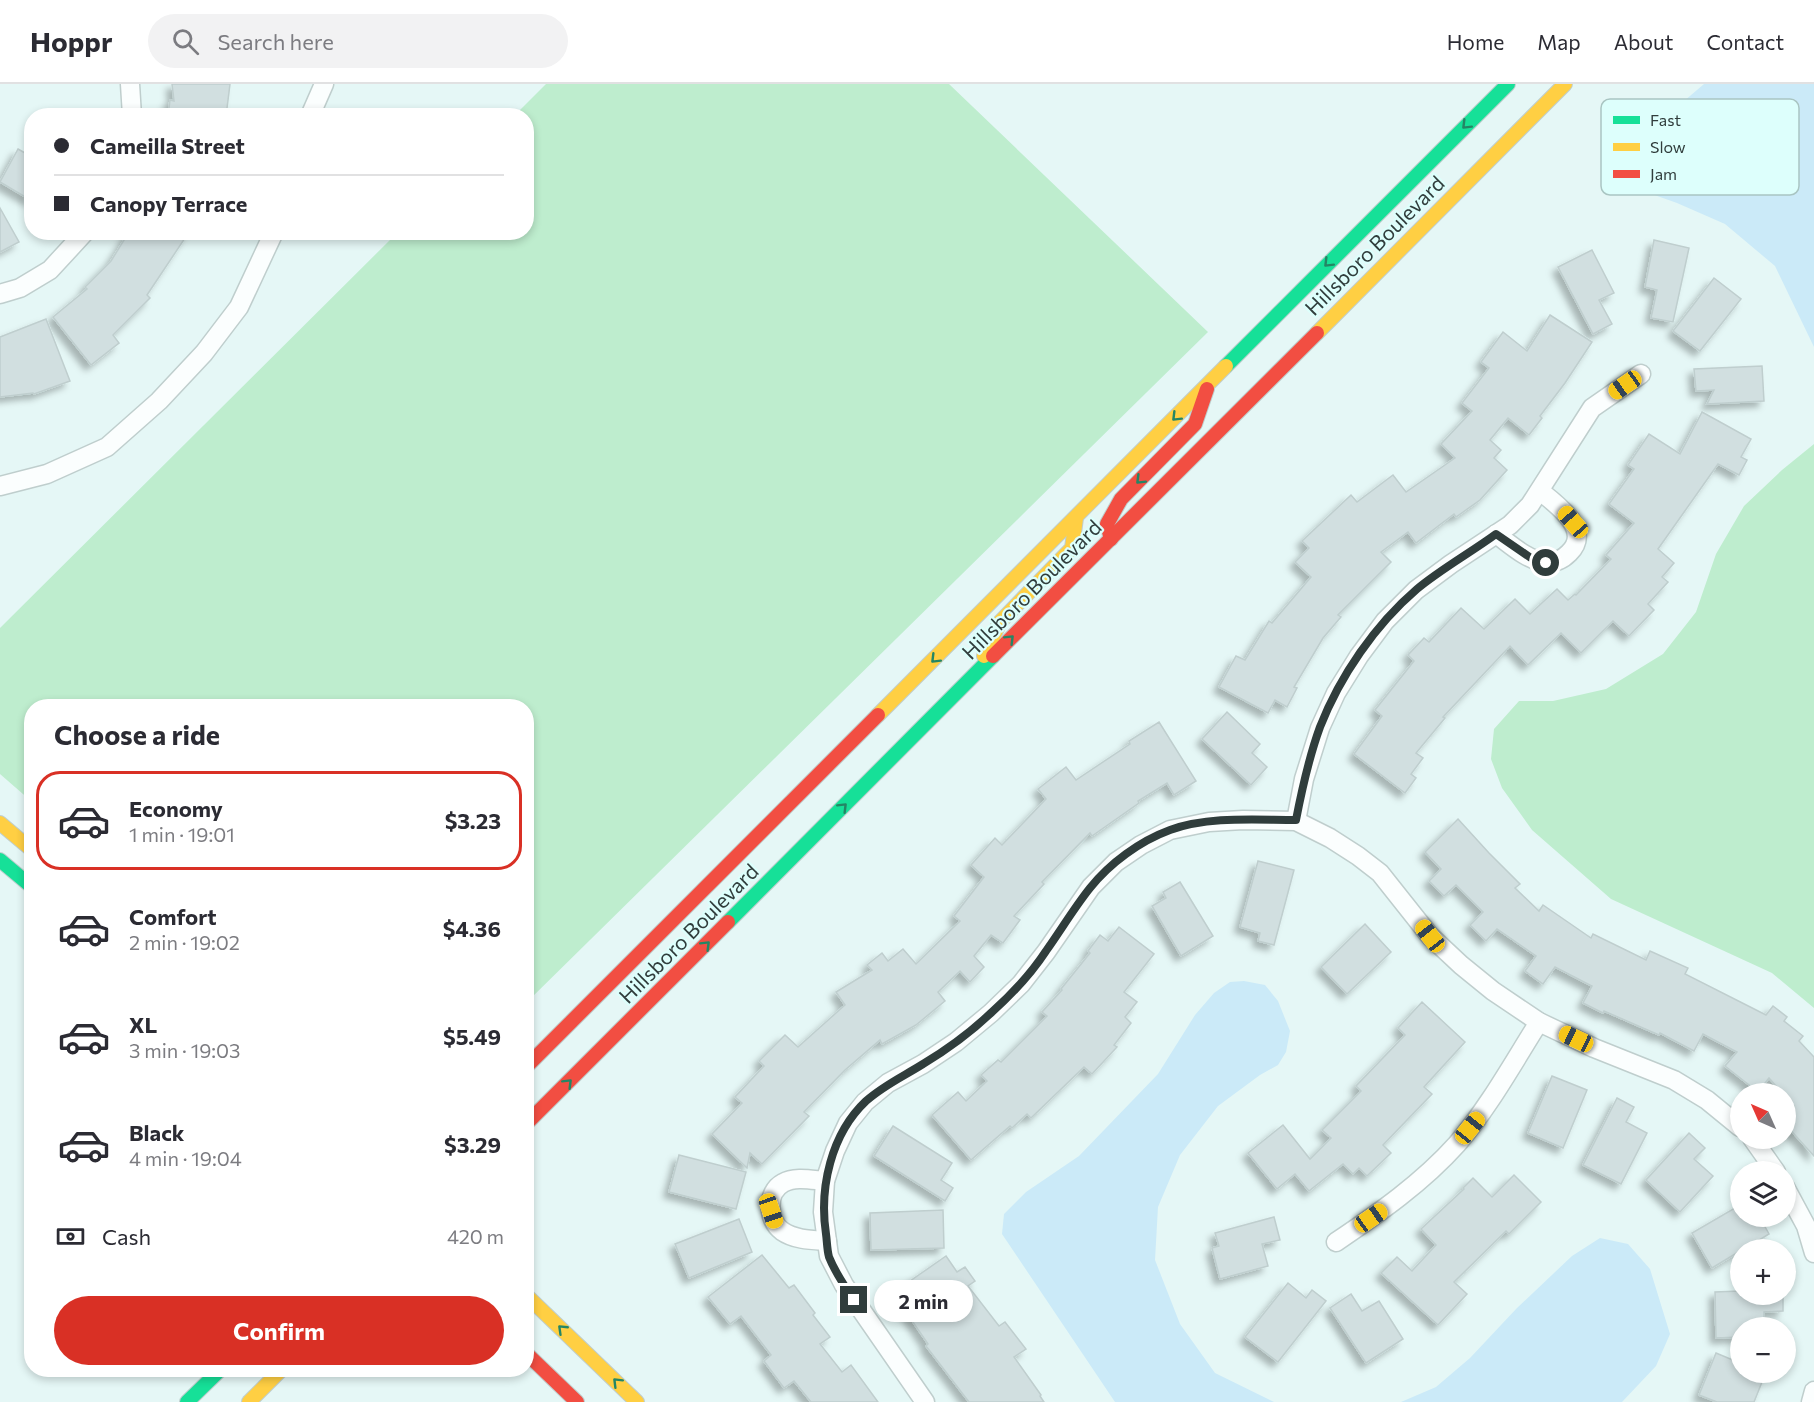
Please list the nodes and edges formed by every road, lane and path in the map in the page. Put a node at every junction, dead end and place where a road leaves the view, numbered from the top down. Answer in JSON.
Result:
{"nodes":[{"id":1,"x":130,"y":84,"type":"edge"},
{"id":2,"x":324,"y":84,"type":"edge"},
{"id":3,"x":1508,"y":84,"type":"edge"},
{"id":4,"x":1565,"y":84,"type":"edge"},
{"id":5,"x":132,"y":108,"type":"edge"},
{"id":6,"x":314,"y":108,"type":"edge"},
{"id":7,"x":78,"y":240,"type":"edge"},
{"id":8,"x":270,"y":240,"type":"edge"},
{"id":9,"x":0,"y":294,"type":"edge"},
{"id":10,"x":1641,"y":374,"type":"dead end"},
{"id":11,"x":1209,"y":383,"type":"junction"},
{"id":12,"x":0,"y":486,"type":"edge"},
{"id":13,"x":1540,"y":491,"type":"junction"},
{"id":14,"x":1076,"y":518,"type":"junction"},
{"id":15,"x":1496,"y":534,"type":"junction"},
{"id":16,"x":1111,"y":539,"type":"junction"},
{"id":17,"x":978,"y":670,"type":"junction"},
{"id":18,"x":1296,"y":820,"type":"junction"},
{"id":19,"x":0,"y":823,"type":"edge"},
{"id":20,"x":24,"y":843,"type":"edge"},
{"id":21,"x":0,"y":860,"type":"edge"},
{"id":22,"x":24,"y":880,"type":"edge"},
{"id":23,"x":1539,"y":1022,"type":"junction"},
{"id":24,"x":534,"y":1059,"type":"edge"},
{"id":25,"x":534,"y":1116,"type":"edge"},
{"id":26,"x":1730,"y":1119,"type":"edge"},
{"id":27,"x":825,"y":1181,"type":"junction"},
{"id":28,"x":1796,"y":1207,"type":"edge"},
{"id":29,"x":827,"y":1241,"type":"junction"},
{"id":30,"x":1336,"y":1242,"type":"dead end"},
{"id":31,"x":1814,"y":1253,"type":"edge"},
{"id":32,"x":534,"y":1303,"type":"edge"},
{"id":33,"x":534,"y":1361,"type":"edge"},
{"id":34,"x":213,"y":1377,"type":"edge"},
{"id":35,"x":274,"y":1377,"type":"edge"},
{"id":36,"x":1814,"y":1391,"type":"edge"},
{"id":37,"x":188,"y":1402,"type":"edge"},
{"id":38,"x":249,"y":1402,"type":"edge"},
{"id":39,"x":577,"y":1402,"type":"edge"},
{"id":40,"x":638,"y":1402,"type":"edge"},
{"id":41,"x":925,"y":1402,"type":"edge"},
{"id":42,"x":1811,"y":1402,"type":"edge"}],
"edges":[{"from":1,"to":5,"type":"street"},
{"from":2,"to":6,"type":"street"},
{"from":3,"to":11,"type":"street","name":"Hillsboro Boulevard","one_way":true},
{"from":4,"to":16,"type":"street","name":"Hillsboro Boulevard"},
{"from":7,"to":9,"type":"street"},
{"from":8,"to":12,"type":"street"},
{"from":10,"to":13,"type":"street"},
{"from":11,"to":14,"type":"street","name":"Hillsboro Boulevard","one_way":true},
{"from":11,"to":16,"type":"street","one_way":true},
{"from":13,"to":15,"type":"street"},
{"from":13,"to":15,"type":"street"},
{"from":14,"to":17,"type":"street"},
{"from":14,"to":24,"type":"street","name":"Hillsboro Boulevard","one_way":true},
{"from":15,"to":18,"type":"street"},
{"from":17,"to":16,"type":"street","name":"Hillsboro Boulevard","one_way":true},
{"from":25,"to":17,"type":"street","name":"Hillsboro Boulevard","one_way":true},
{"from":18,"to":23,"type":"street"},
{"from":18,"to":27,"type":"street"},
{"from":19,"to":20,"type":"street"},
{"from":21,"to":22,"type":"street"},
{"from":23,"to":26,"type":"street"},
{"from":23,"to":30,"type":"street"},
{"from":27,"to":29,"type":"street"},
{"from":27,"to":29,"type":"street"},
{"from":28,"to":31,"type":"street"},
{"from":29,"to":41,"type":"street"},
{"from":40,"to":32,"type":"street","one_way":true},
{"from":33,"to":39,"type":"street"},
{"from":34,"to":37,"type":"street"},
{"from":35,"to":38,"type":"street"},
{"from":36,"to":42,"type":"street"}]}
